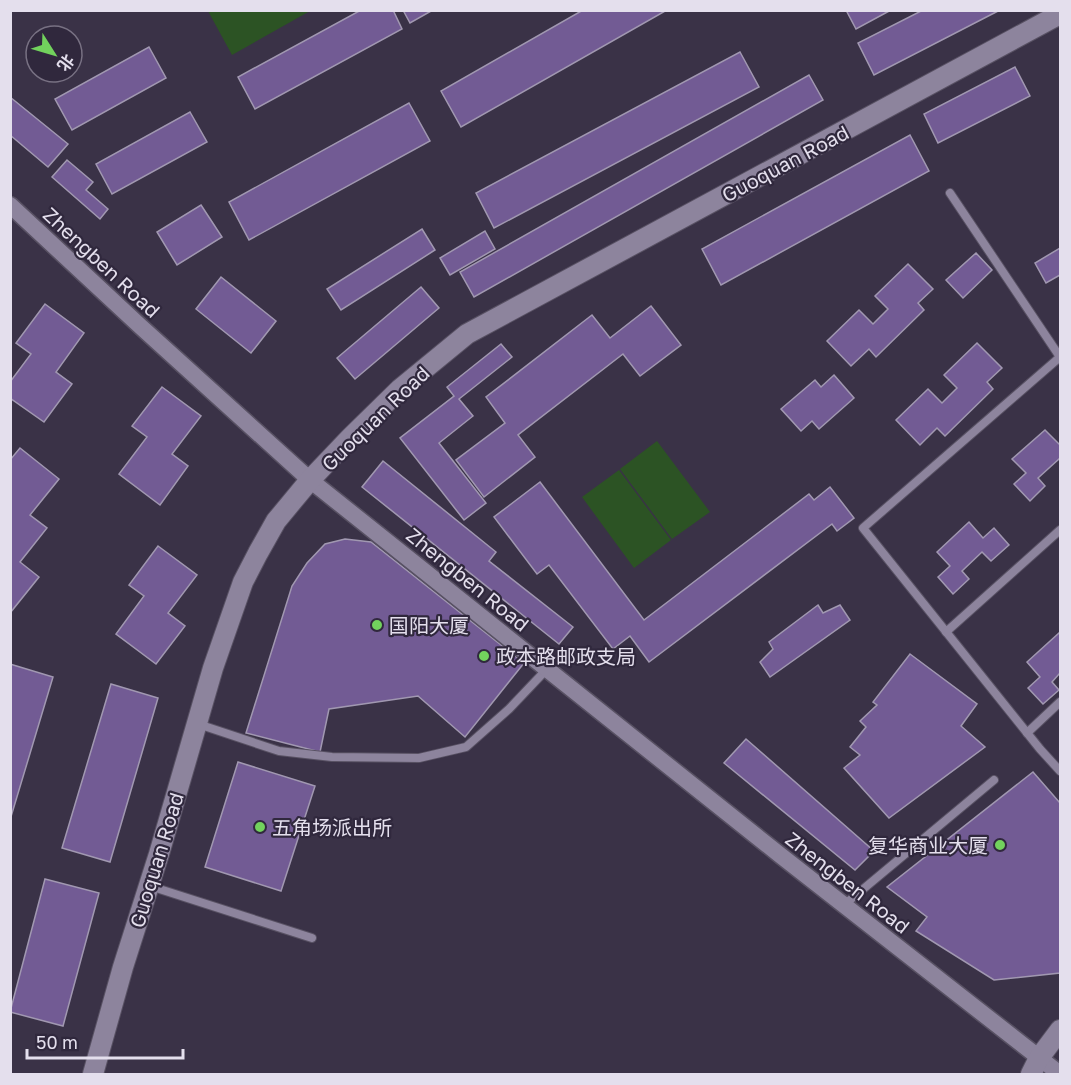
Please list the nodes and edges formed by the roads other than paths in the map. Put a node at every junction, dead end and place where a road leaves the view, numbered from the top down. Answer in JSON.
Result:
{"nodes":[{"id":1,"x":1060,"y":14,"type":"edge"},
{"id":2,"x":950,"y":193,"type":"dead end"},
{"id":3,"x":10,"y":205,"type":"edge"},
{"id":4,"x":1060,"y":357,"type":"edge"},
{"id":5,"x":310,"y":480,"type":"junction"},
{"id":6,"x":1060,"y":530,"type":"edge"},
{"id":7,"x":946,"y":632,"type":"junction"},
{"id":8,"x":547,"y":669,"type":"junction"},
{"id":9,"x":1060,"y":702,"type":"edge"},
{"id":10,"x":197,"y":724,"type":"junction"},
{"id":11,"x":1027,"y":733,"type":"junction"},
{"id":12,"x":1060,"y":771,"type":"edge"},
{"id":13,"x":994,"y":780,"type":"dead end"},
{"id":14,"x":149,"y":886,"type":"junction"},
{"id":15,"x":844,"y":905,"type":"junction"},
{"id":16,"x":312,"y":939,"type":"dead end"},
{"id":17,"x":1060,"y":1030,"type":"edge"},
{"id":18,"x":1035,"y":1066,"type":"edge"},
{"id":19,"x":93,"y":1074,"type":"edge"},
{"id":20,"x":1060,"y":1074,"type":"edge"}],
"edges":[{"from":1,"to":5,"type":"street","name":"Guoquan Road"},
{"from":2,"to":4,"type":"lane"},
{"from":3,"to":5,"type":"street","name":"Zhengben Road"},
{"from":4,"to":7,"type":"lane"},
{"from":5,"to":8,"type":"street","name":"Zhengben Road"},
{"from":5,"to":10,"type":"street","name":"Guoquan Road"},
{"from":6,"to":7,"type":"lane"},
{"from":7,"to":11,"type":"lane"},
{"from":8,"to":10,"type":"lane"},
{"from":8,"to":15,"type":"street","name":"Zhengben Road"},
{"from":9,"to":11,"type":"lane"},
{"from":10,"to":14,"type":"street","name":"Guoquan Road"},
{"from":11,"to":12,"type":"lane"},
{"from":13,"to":15,"type":"lane"},
{"from":14,"to":16,"type":"lane"},
{"from":14,"to":19,"type":"street","name":"Guoquan Road"},
{"from":15,"to":18,"type":"street","name":"Zhengben Road"},
{"from":17,"to":18,"type":"street"},
{"from":18,"to":20,"type":"street","name":"Zhengben Road"}]}
